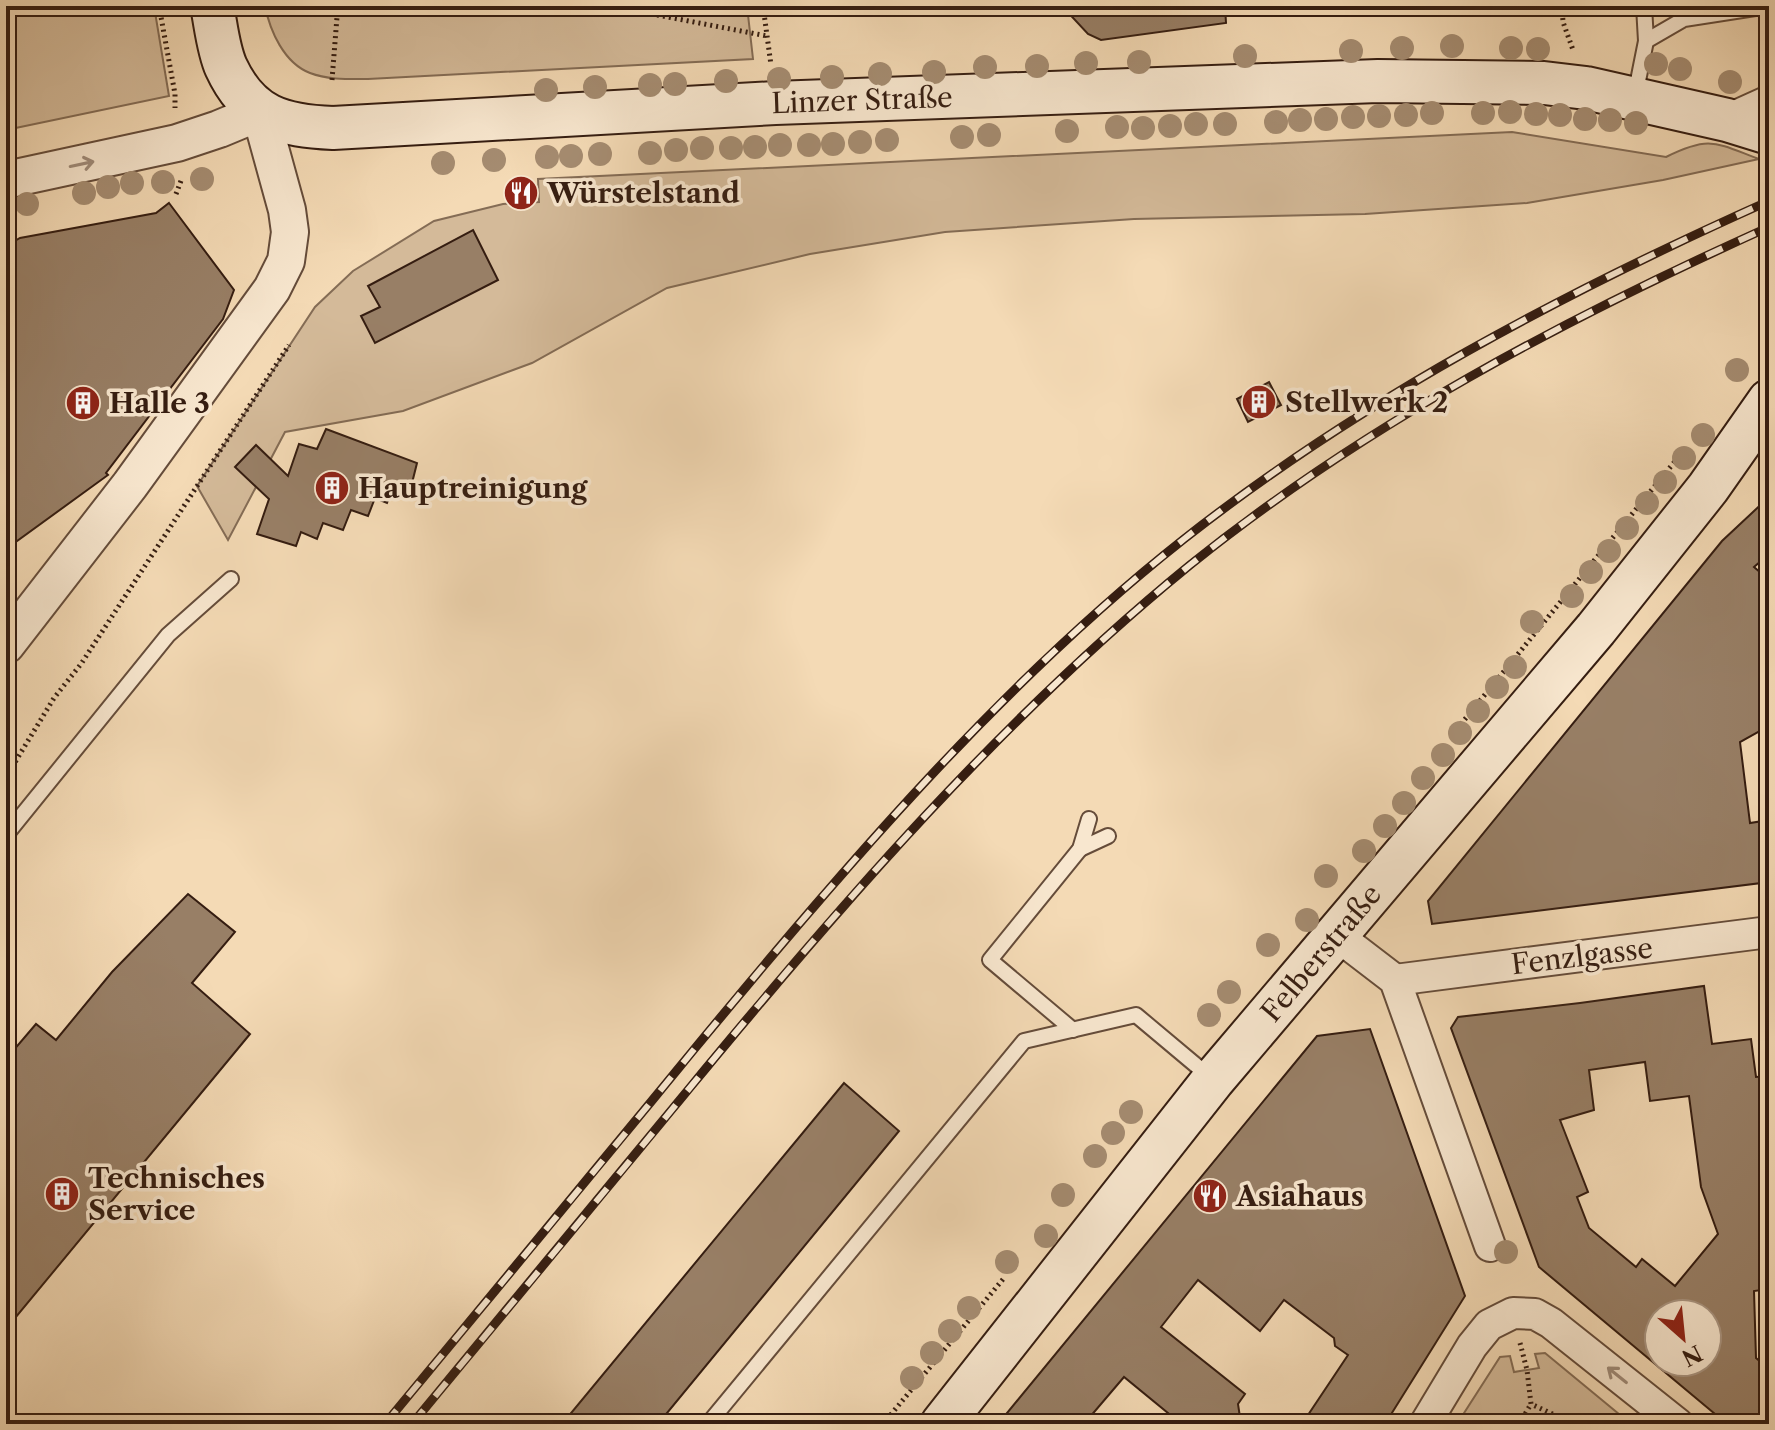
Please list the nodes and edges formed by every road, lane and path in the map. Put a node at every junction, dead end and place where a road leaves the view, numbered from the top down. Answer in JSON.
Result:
{"nodes":[{"id":1,"x":159,"y":6,"type":"edge"},
{"id":2,"x":212,"y":6,"type":"edge"},
{"id":3,"x":341,"y":6,"type":"edge"},
{"id":4,"x":610,"y":6,"type":"edge"},
{"id":5,"x":763,"y":6,"type":"edge"},
{"id":6,"x":1644,"y":6,"type":"edge"},
{"id":7,"x":1768,"y":6,"type":"edge"},
{"id":8,"x":767,"y":36,"type":"junction"},
{"id":9,"x":1646,"y":41,"type":"junction"},
{"id":10,"x":332,"y":80,"type":"dead end"},
{"id":11,"x":1634,"y":101,"type":"junction"},
{"id":12,"x":1769,"y":101,"type":"edge"},
{"id":13,"x":775,"y":103,"type":"junction"},
{"id":14,"x":175,"y":109,"type":"dead end"},
{"id":15,"x":260,"y":112,"type":"junction"},
{"id":16,"x":1727,"y":120,"type":"junction"},
{"id":17,"x":1769,"y":133,"type":"edge"},
{"id":18,"x":182,"y":178,"type":"dead end"},
{"id":19,"x":6,"y":180,"type":"edge"},
{"id":20,"x":176,"y":194,"type":"dead end"},
{"id":21,"x":289,"y":345,"type":"dead end"},
{"id":22,"x":1769,"y":401,"type":"edge"},
{"id":23,"x":1769,"y":439,"type":"edge"},
{"id":24,"x":1708,"y":488,"type":"junction"},
{"id":25,"x":231,"y":579,"type":"dead end"},
{"id":26,"x":6,"y":645,"type":"edge"},
{"id":27,"x":6,"y":777,"type":"edge"},
{"id":28,"x":1089,"y":819,"type":"dead end"},
{"id":29,"x":6,"y":835,"type":"edge"},
{"id":30,"x":1108,"y":836,"type":"dead end"},
{"id":31,"x":1080,"y":849,"type":"junction"},
{"id":32,"x":1769,"y":932,"type":"edge"},
{"id":33,"x":1335,"y":934,"type":"junction"},
{"id":34,"x":1395,"y":980,"type":"junction"},
{"id":35,"x":1073,"y":1030,"type":"junction"},
{"id":36,"x":1213,"y":1080,"type":"junction"},
{"id":37,"x":1490,"y":1246,"type":"dead end"},
{"id":38,"x":1527,"y":1370,"type":"dead end"},
{"id":39,"x":1531,"y":1404,"type":"junction"},
{"id":40,"x":708,"y":1424,"type":"edge"},
{"id":41,"x":942,"y":1424,"type":"edge"},
{"id":42,"x":1425,"y":1424,"type":"edge"},
{"id":43,"x":1519,"y":1424,"type":"edge"},
{"id":44,"x":1566,"y":1424,"type":"edge"},
{"id":45,"x":1678,"y":1424,"type":"edge"}],
"edges":[{"from":1,"to":14,"type":"path"},
{"from":2,"to":15,"type":"main road"},
{"from":3,"to":10,"type":"path"},
{"from":4,"to":8,"type":"path"},
{"from":5,"to":8,"type":"path"},
{"from":6,"to":9,"type":"lane"},
{"from":7,"to":9,"type":"lane"},
{"from":8,"to":13,"type":"path"},
{"from":9,"to":11,"type":"lane"},
{"from":11,"to":13,"type":"main road","name":"Linzer Straße"},
{"from":11,"to":16,"type":"main road","name":"Linzer Straße"},
{"from":12,"to":16,"type":"street"},
{"from":13,"to":15,"type":"main road","name":"Linzer Straße"},
{"from":19,"to":15,"type":"street","one_way":true},
{"from":15,"to":26,"type":"street"},
{"from":16,"to":17,"type":"main road","name":"Linzer Straße"},
{"from":18,"to":20,"type":"path"},
{"from":21,"to":27,"type":"path"},
{"from":22,"to":24,"type":"main road","name":"Felberstraße"},
{"from":23,"to":24,"type":"main road","name":"Felberstraße"},
{"from":24,"to":33,"type":"main road","name":"Felberstraße"},
{"from":25,"to":29,"type":"lane"},
{"from":28,"to":31,"type":"lane"},
{"from":30,"to":31,"type":"lane"},
{"from":31,"to":35,"type":"lane"},
{"from":32,"to":34,"type":"street","name":"Fenzlgasse"},
{"from":33,"to":34,"type":"street"},
{"from":33,"to":36,"type":"main road","name":"Felberstraße"},
{"from":34,"to":37,"type":"street"},
{"from":35,"to":36,"type":"lane"},
{"from":35,"to":40,"type":"lane"},
{"from":36,"to":41,"type":"main road","name":"Felberstraße"},
{"from":38,"to":39,"type":"path"},
{"from":39,"to":43,"type":"path"},
{"from":39,"to":44,"type":"path"},
{"from":45,"to":42,"type":"street","one_way":true}]}
